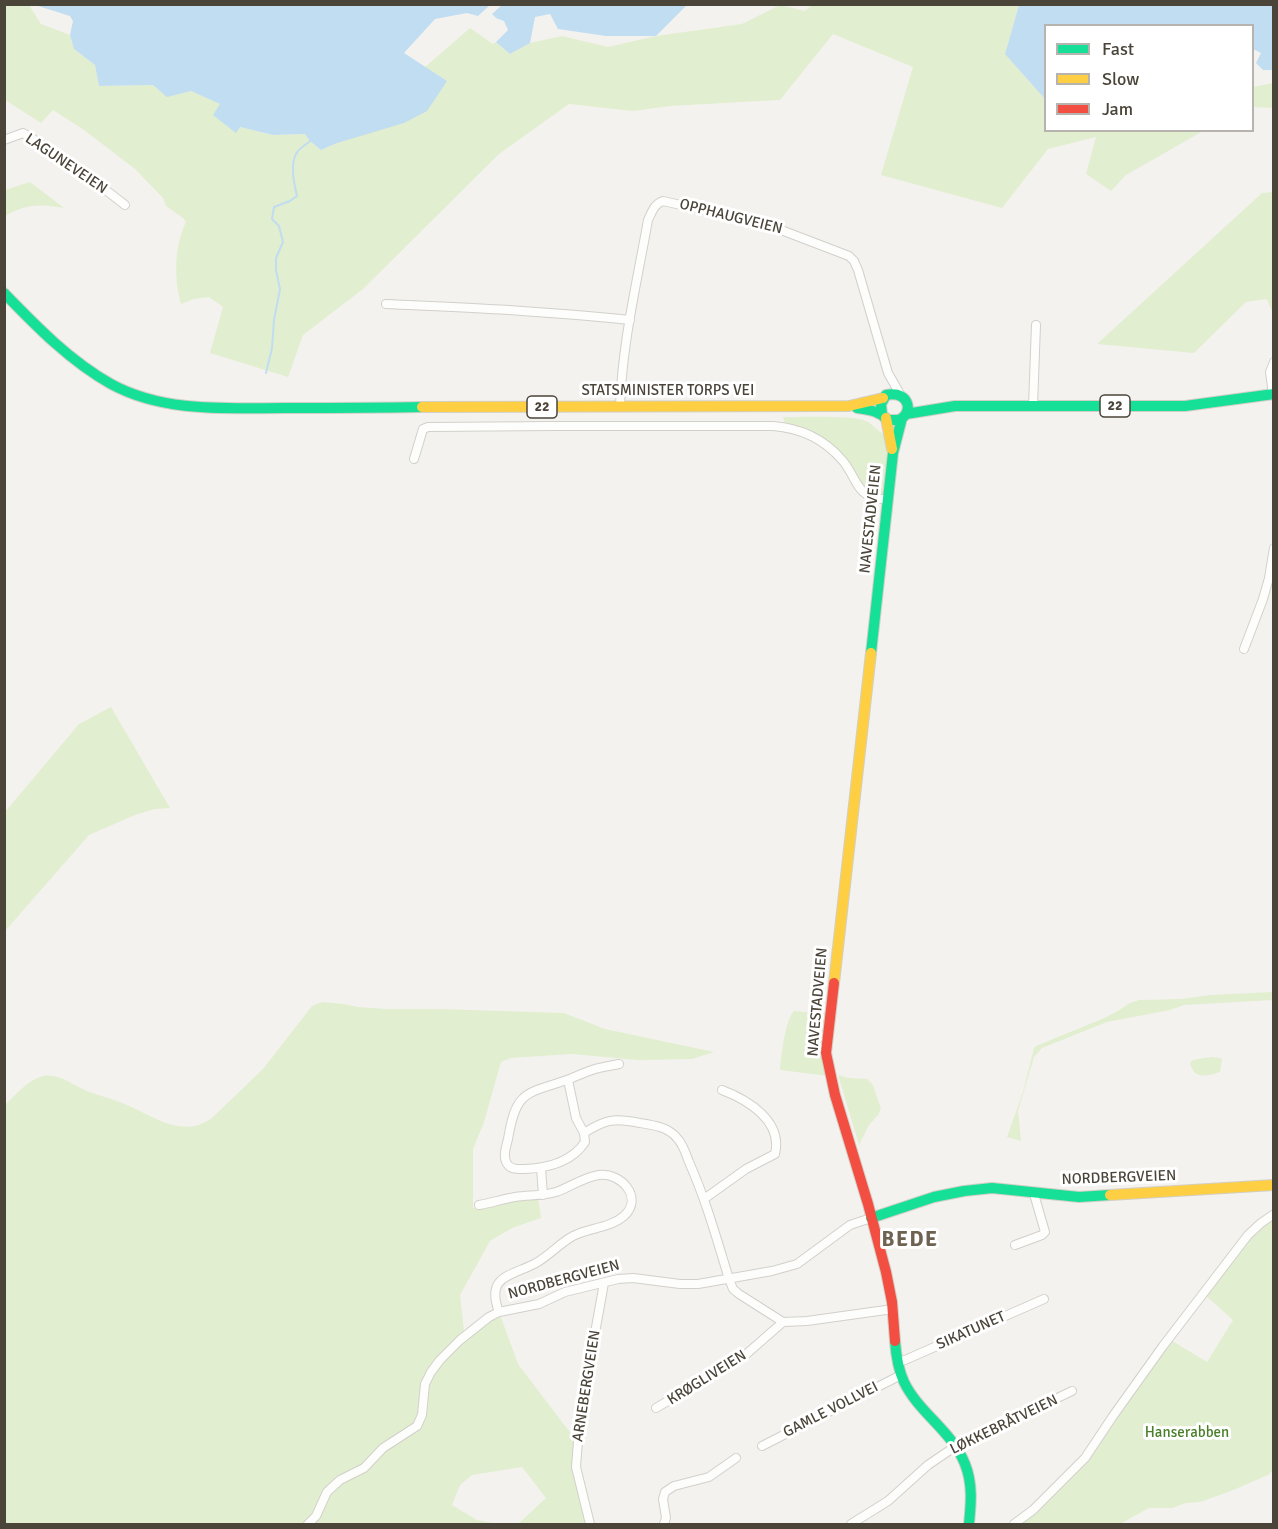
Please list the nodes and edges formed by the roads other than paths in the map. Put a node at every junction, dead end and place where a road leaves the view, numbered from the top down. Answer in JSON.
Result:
{"nodes":[{"id":1,"x":4,"y":140,"type":"edge"},
{"id":2,"x":125,"y":205,"type":"dead end"},
{"id":3,"x":4,"y":293,"type":"edge"},
{"id":4,"x":386,"y":304,"type":"dead end"},
{"id":5,"x":630,"y":320,"type":"junction"},
{"id":6,"x":1036,"y":326,"type":"dead end"},
{"id":7,"x":1274,"y":362,"type":"edge"},
{"id":8,"x":888,"y":373,"type":"junction"},
{"id":9,"x":1273,"y":394,"type":"edge"},
{"id":10,"x":885,"y":397,"type":"junction"},
{"id":11,"x":903,"y":397,"type":"junction"},
{"id":12,"x":849,"y":406,"type":"junction"},
{"id":13,"x":955,"y":406,"type":"junction"},
{"id":14,"x":1033,"y":406,"type":"junction"},
{"id":15,"x":620,"y":407,"type":"junction"},
{"id":16,"x":884,"y":416,"type":"junction"},
{"id":17,"x":904,"y":416,"type":"junction"},
{"id":18,"x":893,"y":453,"type":"junction"},
{"id":19,"x":414,"y":459,"type":"dead end"},
{"id":20,"x":888,"y":500,"type":"junction"},
{"id":21,"x":1274,"y":548,"type":"edge"},
{"id":22,"x":1244,"y":649,"type":"dead end"},
{"id":23,"x":619,"y":1064,"type":"dead end"},
{"id":24,"x":568,"y":1080,"type":"junction"},
{"id":25,"x":722,"y":1090,"type":"dead end"},
{"id":26,"x":584,"y":1134,"type":"junction"},
{"id":27,"x":541,"y":1168,"type":"junction"},
{"id":28,"x":1274,"y":1185,"type":"edge"},
{"id":29,"x":1034,"y":1194,"type":"junction"},
{"id":30,"x":543,"y":1195,"type":"junction"},
{"id":31,"x":704,"y":1199,"type":"junction"},
{"id":32,"x":479,"y":1204,"type":"dead end"},
{"id":33,"x":1274,"y":1214,"type":"edge"},
{"id":34,"x":871,"y":1218,"type":"junction"},
{"id":35,"x":1015,"y":1245,"type":"dead end"},
{"id":36,"x":729,"y":1279,"type":"junction"},
{"id":37,"x":604,"y":1283,"type":"junction"},
{"id":38,"x":1044,"y":1299,"type":"dead end"},
{"id":39,"x":893,"y":1309,"type":"junction"},
{"id":40,"x":500,"y":1312,"type":"junction"},
{"id":41,"x":783,"y":1322,"type":"junction"},
{"id":42,"x":897,"y":1362,"type":"junction"},
{"id":43,"x":901,"y":1375,"type":"junction"},
{"id":44,"x":1072,"y":1391,"type":"dead end"},
{"id":45,"x":656,"y":1408,"type":"dead end"},
{"id":46,"x":762,"y":1446,"type":"dead end"},
{"id":47,"x":957,"y":1446,"type":"junction"},
{"id":48,"x":736,"y":1458,"type":"dead end"},
{"id":49,"x":308,"y":1524,"type":"edge"},
{"id":50,"x":590,"y":1524,"type":"edge"},
{"id":51,"x":664,"y":1524,"type":"edge"},
{"id":52,"x":851,"y":1524,"type":"edge"},
{"id":53,"x":969,"y":1524,"type":"edge"},
{"id":54,"x":1014,"y":1524,"type":"edge"}],
"edges":[{"from":1,"to":2,"type":"street","name":"LAGUNEVEIEN"},
{"from":3,"to":15,"type":"main road","name":"STATSMINISTER TORPS VEI","number":"22"},
{"from":4,"to":5,"type":"street"},
{"from":5,"to":8,"type":"street","name":"OPPHAUGVEIEN"},
{"from":5,"to":15,"type":"street","name":"OPPHAUGVEIEN"},
{"from":6,"to":14,"type":"street"},
{"from":7,"to":9,"type":"street"},
{"from":8,"to":10,"type":"street"},
{"from":8,"to":11,"type":"street"},
{"from":9,"to":14,"type":"main road","number":"22"},
{"from":10,"to":11,"type":"main road","number":"22"},
{"from":10,"to":12,"type":"main road","name":"STATSMINISTER TORPS VEI","number":"22"},
{"from":10,"to":16,"type":"main road"},
{"from":11,"to":13,"type":"main road","number":"22"},
{"from":11,"to":17,"type":"main road"},
{"from":12,"to":15,"type":"main road","name":"STATSMINISTER TORPS VEI","number":"22"},
{"from":12,"to":16,"type":"main road","name":"STATSMINISTER TORPS VEI","number":"22"},
{"from":13,"to":14,"type":"main road","number":"22"},
{"from":13,"to":17,"type":"main road","number":"22"},
{"from":16,"to":17,"type":"main road","number":"22"},
{"from":16,"to":18,"type":"main road","name":"NAVESTADVEIEN"},
{"from":17,"to":18,"type":"main road","name":"NAVESTADVEIEN"},
{"from":18,"to":20,"type":"main road","name":"NAVESTADVEIEN"},
{"from":19,"to":20,"type":"street"},
{"from":20,"to":34,"type":"main road","name":"NAVESTADVEIEN"},
{"from":21,"to":22,"type":"street"},
{"from":23,"to":24,"type":"street"},
{"from":24,"to":26,"type":"street"},
{"from":24,"to":27,"type":"street"},
{"from":25,"to":31,"type":"street"},
{"from":26,"to":27,"type":"street"},
{"from":26,"to":31,"type":"street"},
{"from":27,"to":30,"type":"street"},
{"from":28,"to":29,"type":"main road","name":"NORDBERGVEIEN"},
{"from":29,"to":34,"type":"main road","name":"NORDBERGVEIEN"},
{"from":29,"to":35,"type":"street"},
{"from":30,"to":32,"type":"street"},
{"from":30,"to":40,"type":"street"},
{"from":31,"to":36,"type":"street"},
{"from":33,"to":54,"type":"street"},
{"from":34,"to":36,"type":"street","name":"NORDBERGVEIEN"},
{"from":34,"to":39,"type":"main road","name":"NAVESTADVEIEN"},
{"from":36,"to":37,"type":"street","name":"NORDBERGVEIEN"},
{"from":36,"to":41,"type":"street"},
{"from":37,"to":40,"type":"street","name":"NORDBERGVEIEN"},
{"from":37,"to":50,"type":"street","name":"ARNEBERGVEIEN"},
{"from":38,"to":42,"type":"street","name":"SIKATUNET"},
{"from":39,"to":41,"type":"street"},
{"from":39,"to":42,"type":"main road","name":"NAVESTADVEIEN"},
{"from":40,"to":49,"type":"street","name":"NORDBERGVEIEN"},
{"from":41,"to":45,"type":"street","name":"KRØGLIVEIEN"},
{"from":42,"to":43,"type":"main road","name":"NAVESTADVEIEN"},
{"from":43,"to":46,"type":"street","name":"GAMLE VOLLVEI"},
{"from":43,"to":47,"type":"main road","name":"NAVESTADVEIEN"},
{"from":44,"to":47,"type":"street","name":"LØKKEBRÅTVEIEN"},
{"from":47,"to":52,"type":"street","name":"LØKKEBRÅTVEIEN"},
{"from":47,"to":53,"type":"main road","name":"NAVESTADVEIEN"},
{"from":48,"to":51,"type":"street"}]}
